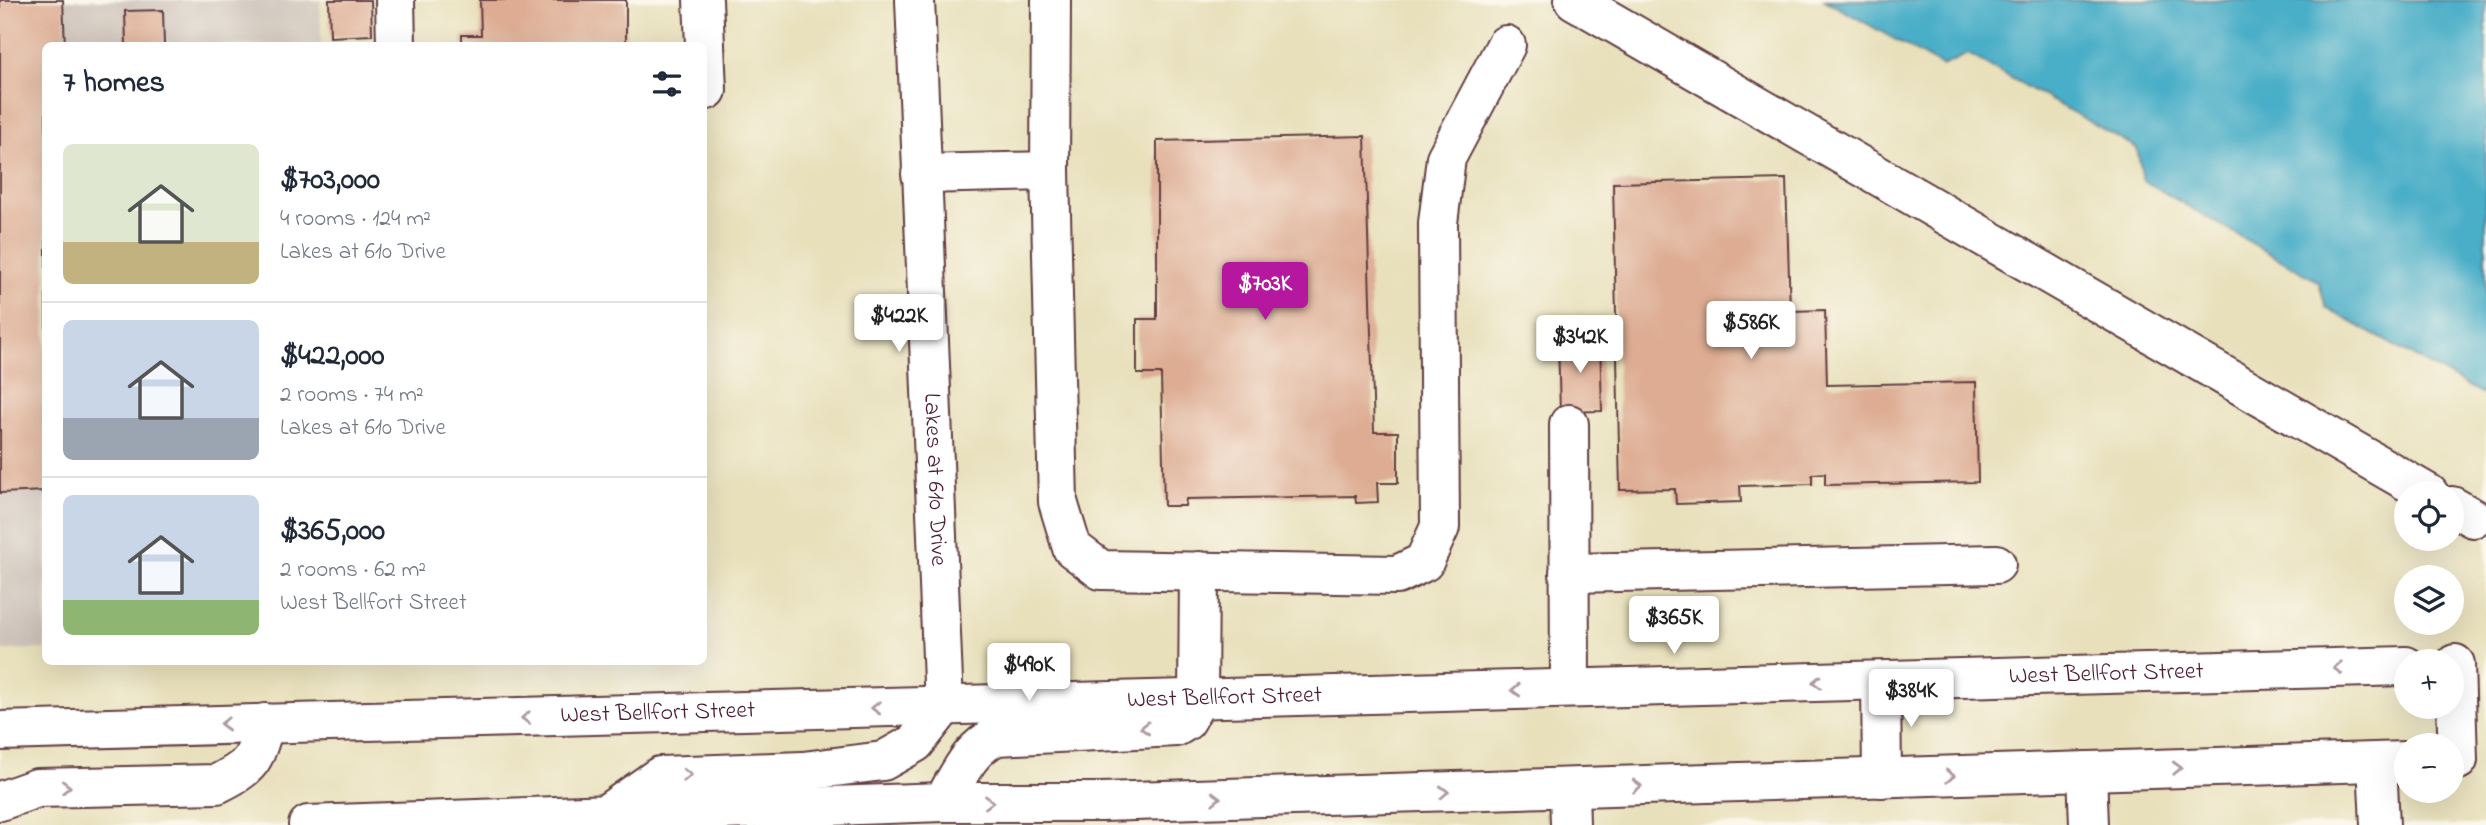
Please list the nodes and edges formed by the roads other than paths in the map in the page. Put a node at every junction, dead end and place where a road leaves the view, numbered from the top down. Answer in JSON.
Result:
{"nodes":[{"id":1,"x":395,"y":0,"type":"edge"},
{"id":2,"x":703,"y":0,"type":"edge"},
{"id":3,"x":915,"y":0,"type":"edge"},
{"id":4,"x":1051,"y":0,"type":"edge"},
{"id":5,"x":1574,"y":0,"type":"edge"},
{"id":6,"x":396,"y":42,"type":"edge"},
{"id":7,"x":705,"y":42,"type":"edge"},
{"id":8,"x":1506,"y":45,"type":"dead end"},
{"id":9,"x":1050,"y":171,"type":"junction"},
{"id":10,"x":921,"y":174,"type":"junction"},
{"id":11,"x":1569,"y":424,"type":"dead end"},
{"id":12,"x":2406,"y":481,"type":"edge"},
{"id":13,"x":1996,"y":564,"type":"dead end"},
{"id":14,"x":1199,"y":571,"type":"junction"},
{"id":15,"x":1569,"y":573,"type":"junction"},
{"id":16,"x":2464,"y":664,"type":"edge"},
{"id":17,"x":2394,"y":666,"type":"edge"},
{"id":18,"x":1881,"y":681,"type":"junction"},
{"id":19,"x":1570,"y":688,"type":"junction"},
{"id":20,"x":1198,"y":699,"type":"junction"},
{"id":21,"x":944,"y":706,"type":"junction"},
{"id":22,"x":265,"y":723,"type":"junction"},
{"id":23,"x":0,"y":730,"type":"edge"},
{"id":24,"x":2465,"y":760,"type":"edge"},
{"id":25,"x":2392,"y":762,"type":"edge"},
{"id":26,"x":2087,"y":771,"type":"junction"},
{"id":27,"x":1882,"y":778,"type":"junction"},
{"id":28,"x":0,"y":801,"type":"edge"},
{"id":29,"x":1570,"y":807,"type":"edge"},
{"id":30,"x":944,"y":813,"type":"edge"},
{"id":31,"x":1102,"y":813,"type":"edge"},
{"id":32,"x":606,"y":814,"type":"junction"},
{"id":33,"x":309,"y":825,"type":"edge"},
{"id":34,"x":2088,"y":825,"type":"edge"},
{"id":35,"x":2380,"y":825,"type":"edge"}],
"edges":[{"from":1,"to":6,"type":"main road"},
{"from":2,"to":7,"type":"main road"},
{"from":3,"to":10,"type":"main road","name":"Lakes at 610 Drive"},
{"from":4,"to":9,"type":"main road"},
{"from":5,"to":12,"type":"main road"},
{"from":8,"to":14,"type":"main road"},
{"from":9,"to":10,"type":"main road"},
{"from":9,"to":14,"type":"main road"},
{"from":10,"to":21,"type":"main road","name":"Lakes at 610 Drive"},
{"from":11,"to":15,"type":"main road"},
{"from":13,"to":15,"type":"main road"},
{"from":14,"to":20,"type":"main road"},
{"from":15,"to":19,"type":"main road"},
{"from":16,"to":24,"type":"main road"},
{"from":17,"to":18,"type":"main road","name":"West Bellfort Street","one_way":true},
{"from":18,"to":19,"type":"main road","name":"West Bellfort Street","one_way":true},
{"from":18,"to":27,"type":"main road"},
{"from":19,"to":20,"type":"main road","name":"West Bellfort Street","one_way":true},
{"from":20,"to":21,"type":"main road","name":"West Bellfort Street"},
{"from":20,"to":30,"type":"main road","one_way":true},
{"from":21,"to":22,"type":"main road","name":"West Bellfort Street","one_way":true},
{"from":32,"to":21,"type":"main road","one_way":true},
{"from":22,"to":23,"type":"main road","name":"West Bellfort Street","one_way":true},
{"from":28,"to":22,"type":"main road","one_way":true},
{"from":26,"to":25,"type":"main road","one_way":true},
{"from":25,"to":35,"type":"main road"},
{"from":27,"to":26,"type":"main road","one_way":true},
{"from":26,"to":34,"type":"main road"},
{"from":29,"to":27,"type":"main road","one_way":true},
{"from":31,"to":29,"type":"main road","one_way":true},
{"from":30,"to":31,"type":"main road","one_way":true},
{"from":30,"to":32,"type":"main road"},
{"from":32,"to":33,"type":"main road"}]}
